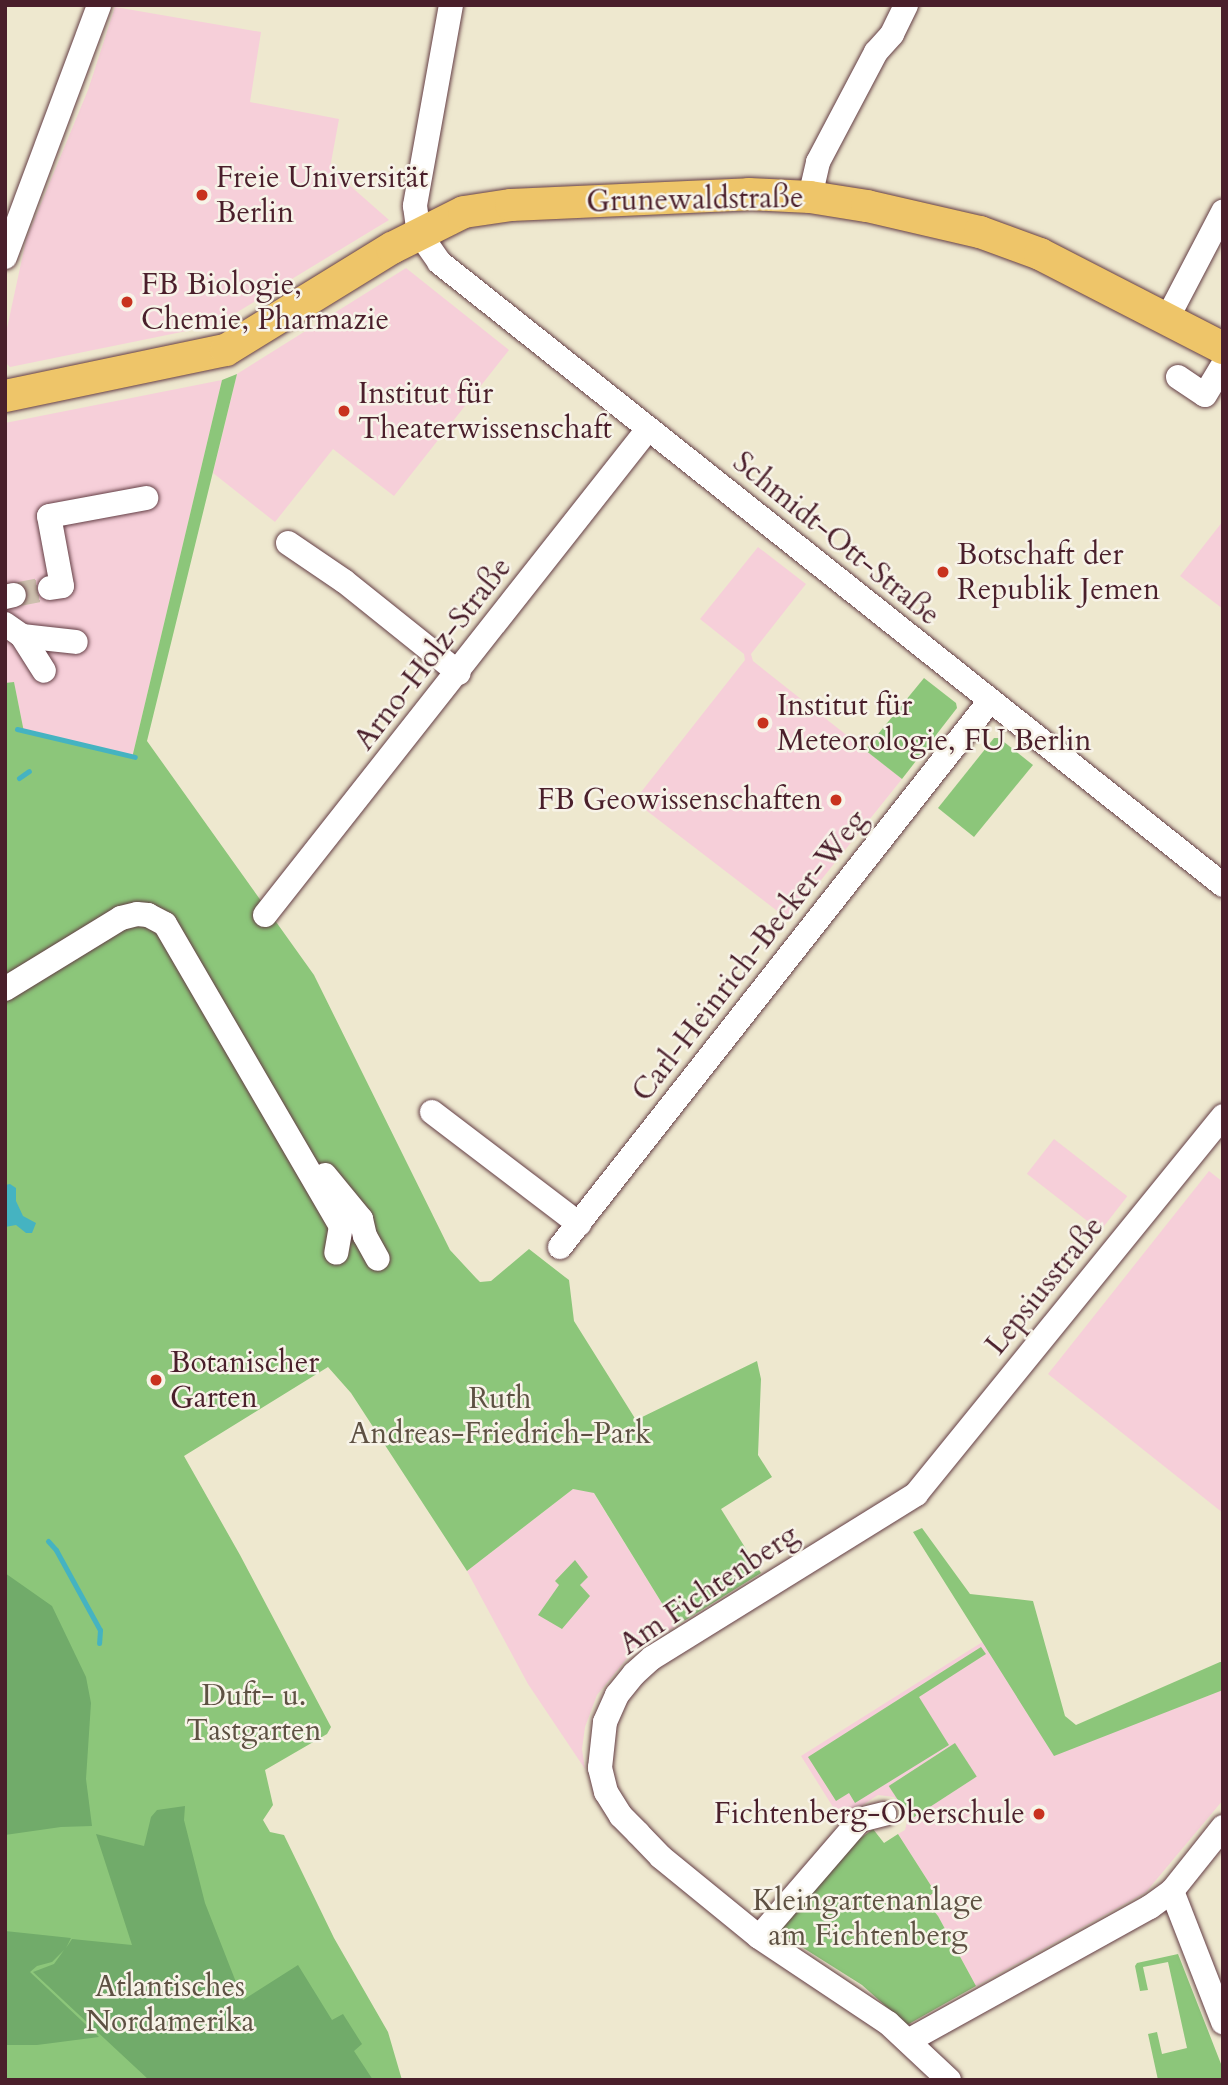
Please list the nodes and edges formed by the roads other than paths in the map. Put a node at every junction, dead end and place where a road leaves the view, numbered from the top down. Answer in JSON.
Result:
{"nodes":[{"id":1,"x":99,"y":5,"type":"edge"},
{"id":2,"x":452,"y":5,"type":"edge"},
{"id":3,"x":906,"y":5,"type":"edge"},
{"id":4,"x":810,"y":197,"type":"junction"},
{"id":5,"x":1223,"y":212,"type":"edge"},
{"id":6,"x":419,"y":233,"type":"junction"},
{"id":7,"x":5,"y":257,"type":"edge"},
{"id":8,"x":1168,"y":317,"type":"junction"},
{"id":9,"x":1223,"y":348,"type":"edge"},
{"id":10,"x":1223,"y":365,"type":"edge"},
{"id":11,"x":1178,"y":377,"type":"dead end"},
{"id":12,"x":5,"y":396,"type":"edge"},
{"id":13,"x":648,"y":429,"type":"junction"},
{"id":14,"x":146,"y":498,"type":"dead end"},
{"id":15,"x":288,"y":543,"type":"dead end"},
{"id":16,"x":50,"y":588,"type":"dead end"},
{"id":17,"x":13,"y":630,"type":"edge"},
{"id":18,"x":76,"y":642,"type":"dead end"},
{"id":19,"x":44,"y":671,"type":"dead end"},
{"id":20,"x":459,"y":673,"type":"junction"},
{"id":21,"x":989,"y":702,"type":"junction"},
{"id":22,"x":1223,"y":886,"type":"edge"},
{"id":23,"x":265,"y":915,"type":"dead end"},
{"id":24,"x":5,"y":989,"type":"edge"},
{"id":25,"x":432,"y":1112,"type":"dead end"},
{"id":26,"x":1223,"y":1116,"type":"edge"},
{"id":27,"x":302,"y":1159,"type":"junction"},
{"id":28,"x":579,"y":1224,"type":"junction"},
{"id":29,"x":560,"y":1247,"type":"dead end"},
{"id":30,"x":336,"y":1253,"type":"dead end"},
{"id":31,"x":378,"y":1259,"type":"dead end"},
{"id":32,"x":916,"y":1494,"type":"joint"},
{"id":33,"x":884,"y":1814,"type":"dead end"},
{"id":34,"x":1223,"y":1828,"type":"edge"},
{"id":35,"x":1171,"y":1891,"type":"junction"},
{"id":36,"x":759,"y":1937,"type":"junction"},
{"id":37,"x":1223,"y":2022,"type":"edge"},
{"id":38,"x":908,"y":2040,"type":"junction"},
{"id":39,"x":949,"y":2080,"type":"edge"}],
"edges":[{"from":1,"to":7,"type":"street"},
{"from":2,"to":6,"type":"street"},
{"from":3,"to":4,"type":"street"},
{"from":4,"to":6,"type":"main road","name":"Grunewaldstraße"},
{"from":4,"to":8,"type":"main road","name":"Grunewaldstraße"},
{"from":5,"to":8,"type":"street"},
{"from":6,"to":12,"type":"main road","name":"Grunewaldstraße"},
{"from":6,"to":13,"type":"street","name":"Schmidt-Ott-Straße"},
{"from":8,"to":9,"type":"main road","name":"Grunewaldstraße"},
{"from":10,"to":11,"type":"street"},
{"from":13,"to":20,"type":"street","name":"Arno-Holz-Straße"},
{"from":13,"to":21,"type":"street","name":"Schmidt-Ott-Straße"},
{"from":14,"to":16,"type":"street"},
{"from":15,"to":20,"type":"street"},
{"from":17,"to":18,"type":"street"},
{"from":17,"to":19,"type":"street"},
{"from":20,"to":23,"type":"street","name":"Arno-Holz-Straße"},
{"from":21,"to":22,"type":"street","name":"Schmidt-Ott-Straße"},
{"from":21,"to":28,"type":"street","name":"Carl-Heinrich-Becker-Weg"},
{"from":24,"to":27,"type":"street"},
{"from":25,"to":28,"type":"street"},
{"from":26,"to":32,"type":"street","name":"Lepsiusstraße"},
{"from":27,"to":30,"type":"street"},
{"from":27,"to":31,"type":"street"},
{"from":28,"to":29,"type":"street","name":"Carl-Heinrich-Becker-Weg"},
{"from":32,"to":36,"type":"street","name":"Am Fichtenberg"},
{"from":33,"to":36,"type":"street"},
{"from":34,"to":35,"type":"street"},
{"from":35,"to":37,"type":"street"},
{"from":35,"to":38,"type":"street"},
{"from":36,"to":38,"type":"street","name":"Am Fichtenberg"},
{"from":38,"to":39,"type":"street","name":"Am Fichtenberg"}]}
